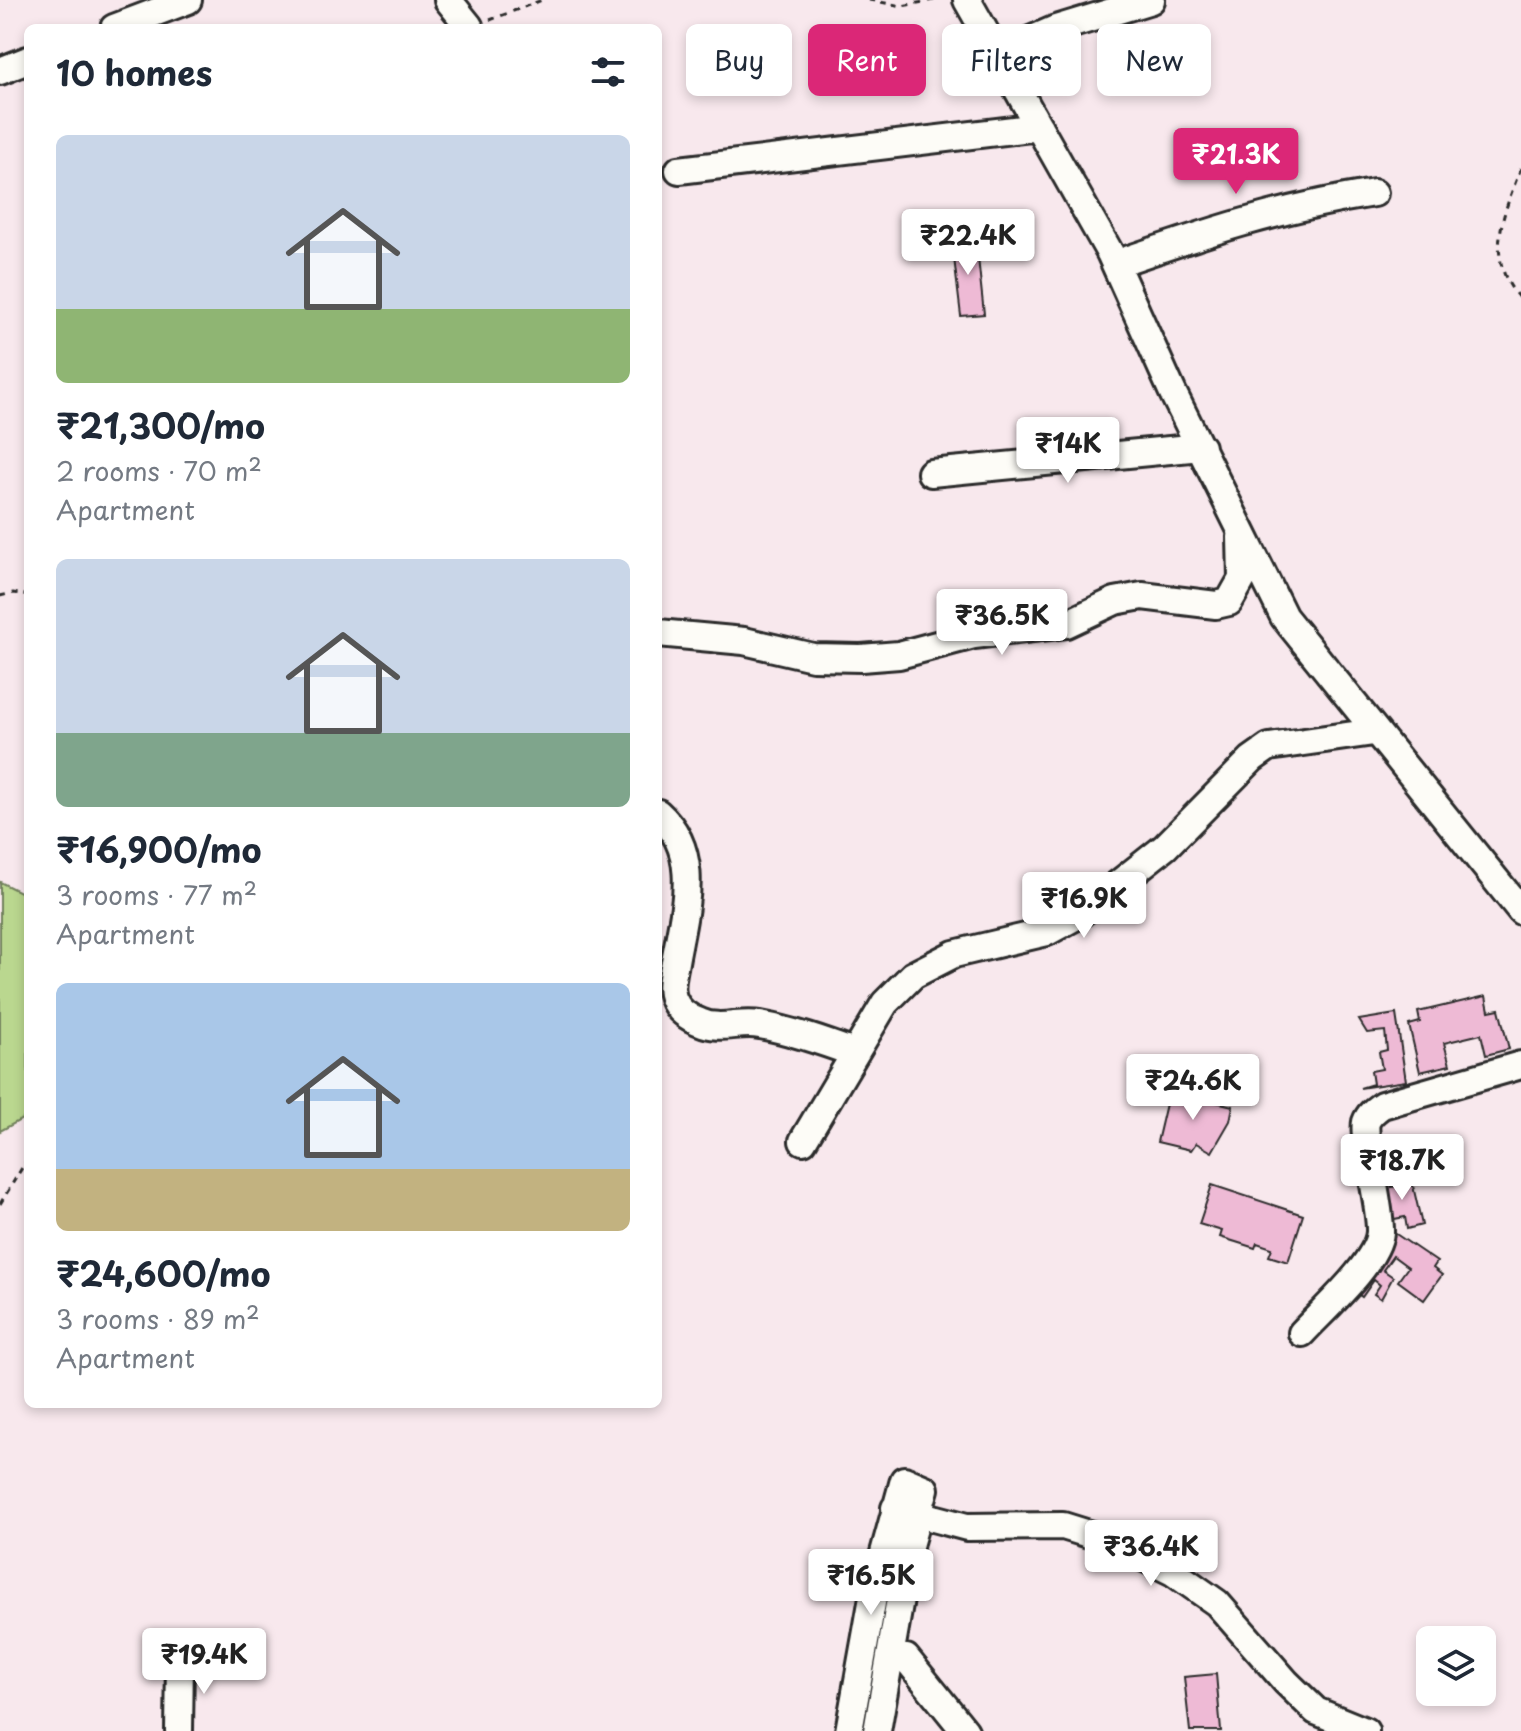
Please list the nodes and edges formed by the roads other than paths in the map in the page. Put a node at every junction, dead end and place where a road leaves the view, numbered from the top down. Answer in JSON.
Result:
{"nodes":[{"id":1,"x":188,"y":0,"type":"edge"},
{"id":2,"x":448,"y":0,"type":"edge"},
{"id":3,"x":967,"y":0,"type":"edge"},
{"id":4,"x":1151,"y":0,"type":"edge"},
{"id":5,"x":125,"y":24,"type":"edge"},
{"id":6,"x":467,"y":24,"type":"edge"},
{"id":7,"x":981,"y":24,"type":"edge"},
{"id":8,"x":1072,"y":24,"type":"edge"},
{"id":9,"x":24,"y":62,"type":"edge"},
{"id":10,"x":0,"y":71,"type":"edge"},
{"id":11,"x":1022,"y":96,"type":"edge"},
{"id":12,"x":1039,"y":127,"type":"junction"},
{"id":13,"x":679,"y":170,"type":"dead end"},
{"id":14,"x":1374,"y":193,"type":"dead end"},
{"id":15,"x":1115,"y":264,"type":"junction"},
{"id":16,"x":1201,"y":447,"type":"junction"},
{"id":17,"x":931,"y":473,"type":"dead end"},
{"id":18,"x":1240,"y":528,"type":"junction"},
{"id":19,"x":662,"y":633,"type":"edge"},
{"id":20,"x":1374,"y":732,"type":"junction"},
{"id":21,"x":662,"y":816,"type":"edge"},
{"id":22,"x":1521,"y":911,"type":"edge"},
{"id":23,"x":854,"y":1053,"type":"junction"},
{"id":24,"x":1521,"y":1065,"type":"edge"},
{"id":25,"x":803,"y":1141,"type":"dead end"},
{"id":26,"x":1302,"y":1333,"type":"dead end"},
{"id":27,"x":906,"y":1511,"type":"junction"},
{"id":28,"x":906,"y":1658,"type":"dead end"},
{"id":29,"x":180,"y":1662,"type":"dead end"},
{"id":30,"x":179,"y":1731,"type":"edge"},
{"id":31,"x":849,"y":1731,"type":"edge"},
{"id":32,"x":877,"y":1731,"type":"edge"},
{"id":33,"x":965,"y":1731,"type":"edge"},
{"id":34,"x":1365,"y":1731,"type":"edge"}],
"edges":[{"from":1,"to":5,"type":"street"},
{"from":2,"to":6,"type":"street"},
{"from":3,"to":7,"type":"street"},
{"from":4,"to":8,"type":"street"},
{"from":9,"to":10,"type":"street"},
{"from":11,"to":12,"type":"street"},
{"from":12,"to":13,"type":"street"},
{"from":12,"to":15,"type":"street"},
{"from":14,"to":15,"type":"street"},
{"from":15,"to":16,"type":"street"},
{"from":16,"to":17,"type":"street"},
{"from":16,"to":18,"type":"street"},
{"from":18,"to":19,"type":"street"},
{"from":18,"to":20,"type":"street"},
{"from":20,"to":22,"type":"street"},
{"from":20,"to":23,"type":"street"},
{"from":21,"to":23,"type":"street"},
{"from":23,"to":25,"type":"street"},
{"from":24,"to":26,"type":"street"},
{"from":27,"to":31,"type":"street"},
{"from":27,"to":32,"type":"street"},
{"from":27,"to":34,"type":"street"},
{"from":28,"to":33,"type":"street"},
{"from":29,"to":30,"type":"street"}]}
